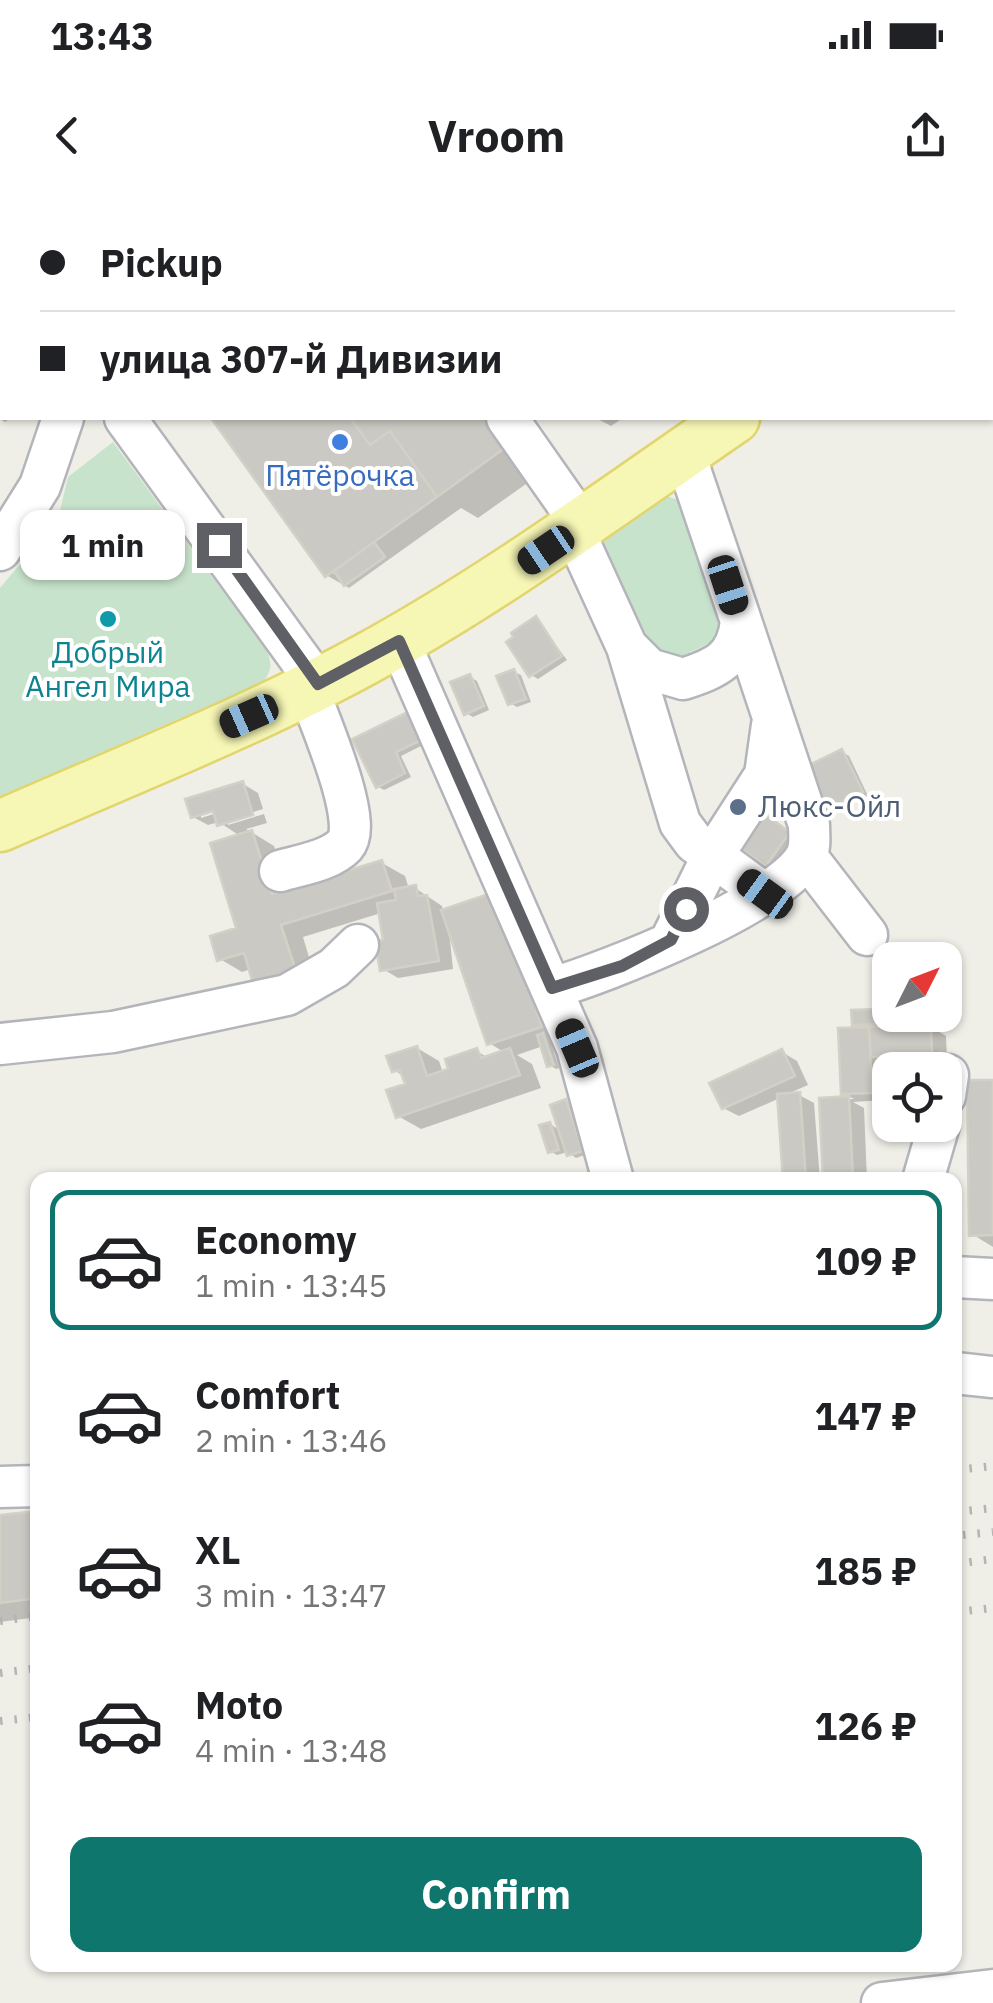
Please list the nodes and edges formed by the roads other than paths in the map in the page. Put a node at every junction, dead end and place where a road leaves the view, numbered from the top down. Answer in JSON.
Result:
{"nodes":[{"id":1,"x":62,"y":420,"type":"edge"},
{"id":2,"x":129,"y":420,"type":"edge"},
{"id":3,"x":508,"y":420,"type":"edge"},
{"id":4,"x":731,"y":420,"type":"edge"},
{"id":5,"x":684,"y":452,"type":"junction"},
{"id":6,"x":578,"y":528,"type":"junction"},
{"id":7,"x":0,"y":550,"type":"edge"},
{"id":8,"x":740,"y":621,"type":"junction"},
{"id":9,"x":399,"y":641,"type":"junction"},
{"id":10,"x":627,"y":647,"type":"junction"},
{"id":11,"x":313,"y":687,"type":"junction"},
{"id":12,"x":772,"y":723,"type":"junction"},
{"id":13,"x":0,"y":826,"type":"edge"},
{"id":14,"x":806,"y":856,"type":"junction"},
{"id":15,"x":712,"y":857,"type":"junction"},
{"id":16,"x":280,"y":871,"type":"dead end"},
{"id":17,"x":765,"y":894,"type":"junction"},
{"id":18,"x":867,"y":935,"type":"dead end"},
{"id":19,"x":671,"y":940,"type":"junction"},
{"id":20,"x":358,"y":945,"type":"dead end"},
{"id":21,"x":552,"y":988,"type":"junction"},
{"id":22,"x":0,"y":1044,"type":"edge"},
{"id":23,"x":934,"y":1142,"type":"edge"},
{"id":24,"x":611,"y":1172,"type":"edge"},
{"id":25,"x":925,"y":1172,"type":"edge"},
{"id":26,"x":962,"y":1277,"type":"edge"},
{"id":27,"x":993,"y":1279,"type":"edge"},
{"id":28,"x":962,"y":1374,"type":"edge"},
{"id":29,"x":993,"y":1377,"type":"edge"},
{"id":30,"x":30,"y":1486,"type":"edge"},
{"id":31,"x":0,"y":1487,"type":"edge"},
{"id":32,"x":993,"y":1990,"type":"edge"},
{"id":33,"x":882,"y":2003,"type":"edge"}],
"edges":[{"from":1,"to":7,"type":"street"},
{"from":2,"to":11,"type":"street"},
{"from":3,"to":6,"type":"street"},
{"from":4,"to":5,"type":"main road"},
{"from":5,"to":6,"type":"main road"},
{"from":5,"to":8,"type":"street"},
{"from":6,"to":9,"type":"main road"},
{"from":6,"to":10,"type":"street"},
{"from":8,"to":10,"type":"street"},
{"from":8,"to":12,"type":"street"},
{"from":9,"to":11,"type":"main road"},
{"from":9,"to":21,"type":"street"},
{"from":10,"to":15,"type":"street"},
{"from":11,"to":13,"type":"main road"},
{"from":11,"to":16,"type":"street"},
{"from":12,"to":14,"type":"street"},
{"from":12,"to":15,"type":"street"},
{"from":14,"to":17,"type":"street"},
{"from":14,"to":18,"type":"street"},
{"from":15,"to":17,"type":"street"},
{"from":15,"to":19,"type":"street"},
{"from":17,"to":19,"type":"street"},
{"from":19,"to":21,"type":"street"},
{"from":20,"to":22,"type":"street"},
{"from":21,"to":24,"type":"street"},
{"from":23,"to":25,"type":"street"},
{"from":26,"to":27,"type":"street"},
{"from":28,"to":29,"type":"street"},
{"from":30,"to":31,"type":"street"},
{"from":32,"to":33,"type":"street"}]}
